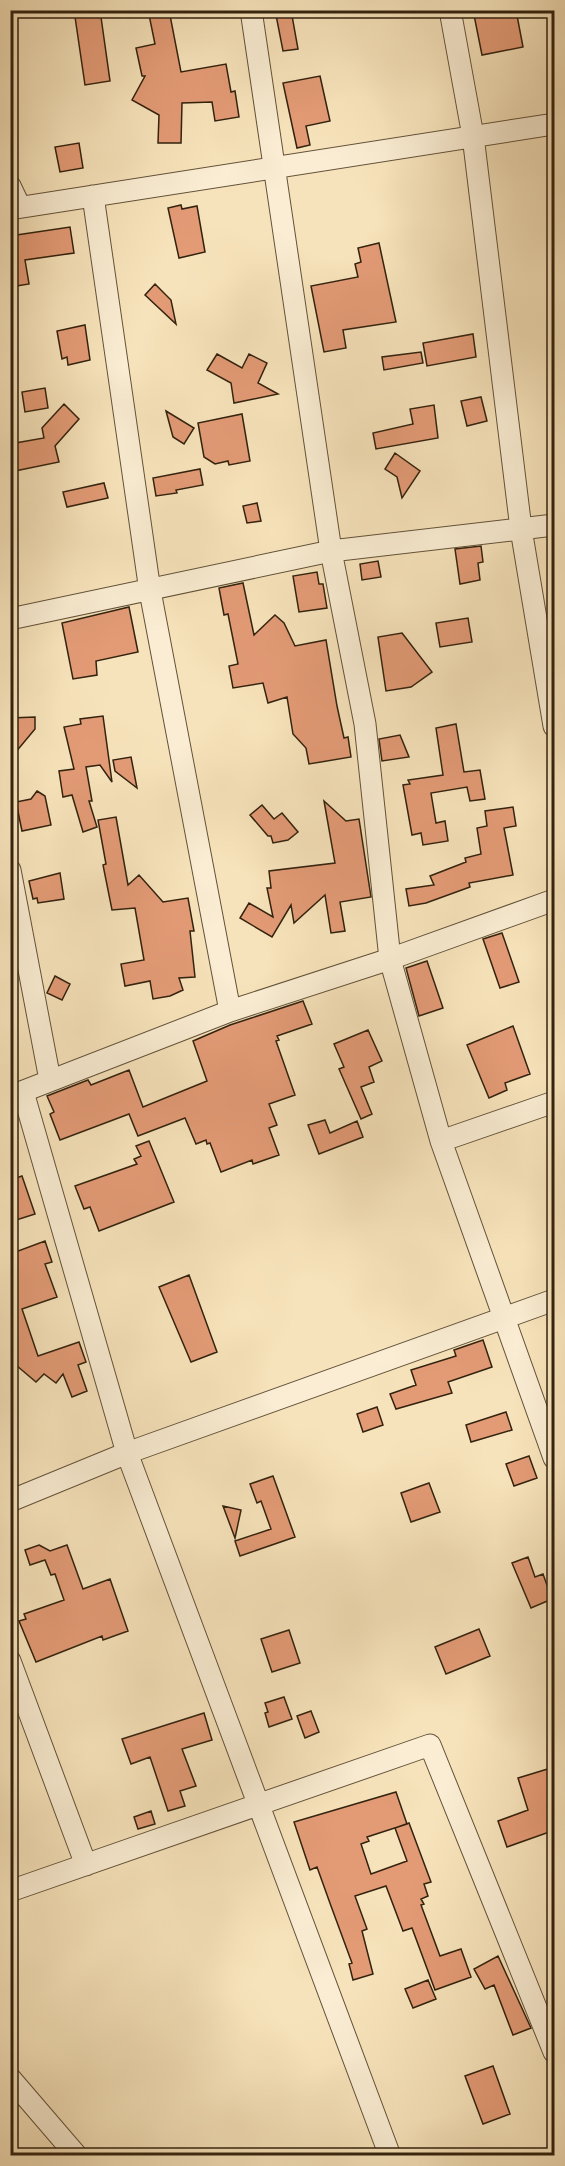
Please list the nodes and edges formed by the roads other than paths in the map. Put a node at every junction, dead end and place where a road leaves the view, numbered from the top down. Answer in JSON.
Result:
{"nodes":[{"id":1,"x":251,"y":10,"type":"edge"},
{"id":2,"x":450,"y":10,"type":"edge"},
{"id":3,"x":555,"y":124,"type":"edge"},
{"id":4,"x":473,"y":136,"type":"junction"},
{"id":5,"x":275,"y":168,"type":"junction"},
{"id":6,"x":10,"y":186,"type":"edge"},
{"id":7,"x":93,"y":196,"type":"junction"},
{"id":8,"x":15,"y":208,"type":"edge"},
{"id":9,"x":555,"y":525,"type":"edge"},
{"id":10,"x":520,"y":529,"type":"junction"},
{"id":11,"x":331,"y":551,"type":"junction"},
{"id":12,"x":150,"y":591,"type":"junction"},
{"id":13,"x":10,"y":619,"type":"edge"},
{"id":14,"x":555,"y":726,"type":"edge"},
{"id":15,"x":10,"y":870,"type":"edge"},
{"id":16,"x":555,"y":900,"type":"edge"},
{"id":17,"x":390,"y":959,"type":"junction"},
{"id":18,"x":230,"y":1011,"type":"junction"},
{"id":19,"x":50,"y":1080,"type":"junction"},
{"id":20,"x":17,"y":1094,"type":"edge"},
{"id":21,"x":555,"y":1102,"type":"edge"},
{"id":22,"x":441,"y":1140,"type":"junction"},
{"id":23,"x":555,"y":1300,"type":"edge"},
{"id":24,"x":503,"y":1317,"type":"junction"},
{"id":25,"x":127,"y":1453,"type":"junction"},
{"id":26,"x":555,"y":1458,"type":"edge"},
{"id":27,"x":10,"y":1501,"type":"edge"},
{"id":28,"x":10,"y":1661,"type":"edge"},
{"id":29,"x":259,"y":1806,"type":"junction"},
{"id":30,"x":86,"y":1865,"type":"junction"},
{"id":31,"x":10,"y":1891,"type":"edge"},
{"id":32,"x":555,"y":2052,"type":"edge"},
{"id":33,"x":10,"y":2078,"type":"edge"},
{"id":34,"x":77,"y":2156,"type":"edge"},
{"id":35,"x":390,"y":2156,"type":"edge"}],
"edges":[{"from":1,"to":5,"type":"street"},
{"from":2,"to":4,"type":"street"},
{"from":3,"to":4,"type":"street"},
{"from":4,"to":5,"type":"street"},
{"from":4,"to":10,"type":"street"},
{"from":5,"to":7,"type":"street"},
{"from":5,"to":11,"type":"street"},
{"from":6,"to":8,"type":"street"},
{"from":7,"to":8,"type":"street"},
{"from":7,"to":12,"type":"street"},
{"from":9,"to":10,"type":"street"},
{"from":10,"to":11,"type":"street"},
{"from":10,"to":14,"type":"street"},
{"from":11,"to":12,"type":"street"},
{"from":11,"to":17,"type":"street"},
{"from":12,"to":13,"type":"street"},
{"from":12,"to":18,"type":"street"},
{"from":15,"to":19,"type":"street"},
{"from":16,"to":17,"type":"street"},
{"from":17,"to":18,"type":"street"},
{"from":17,"to":22,"type":"street"},
{"from":18,"to":19,"type":"street"},
{"from":19,"to":20,"type":"street"},
{"from":20,"to":25,"type":"street"},
{"from":21,"to":22,"type":"street"},
{"from":22,"to":24,"type":"street"},
{"from":23,"to":24,"type":"street"},
{"from":24,"to":25,"type":"street"},
{"from":24,"to":26,"type":"street"},
{"from":25,"to":27,"type":"street"},
{"from":25,"to":29,"type":"street"},
{"from":28,"to":30,"type":"street"},
{"from":29,"to":30,"type":"street"},
{"from":29,"to":32,"type":"street"},
{"from":29,"to":35,"type":"street"},
{"from":30,"to":31,"type":"street"},
{"from":33,"to":34,"type":"street"}]}
